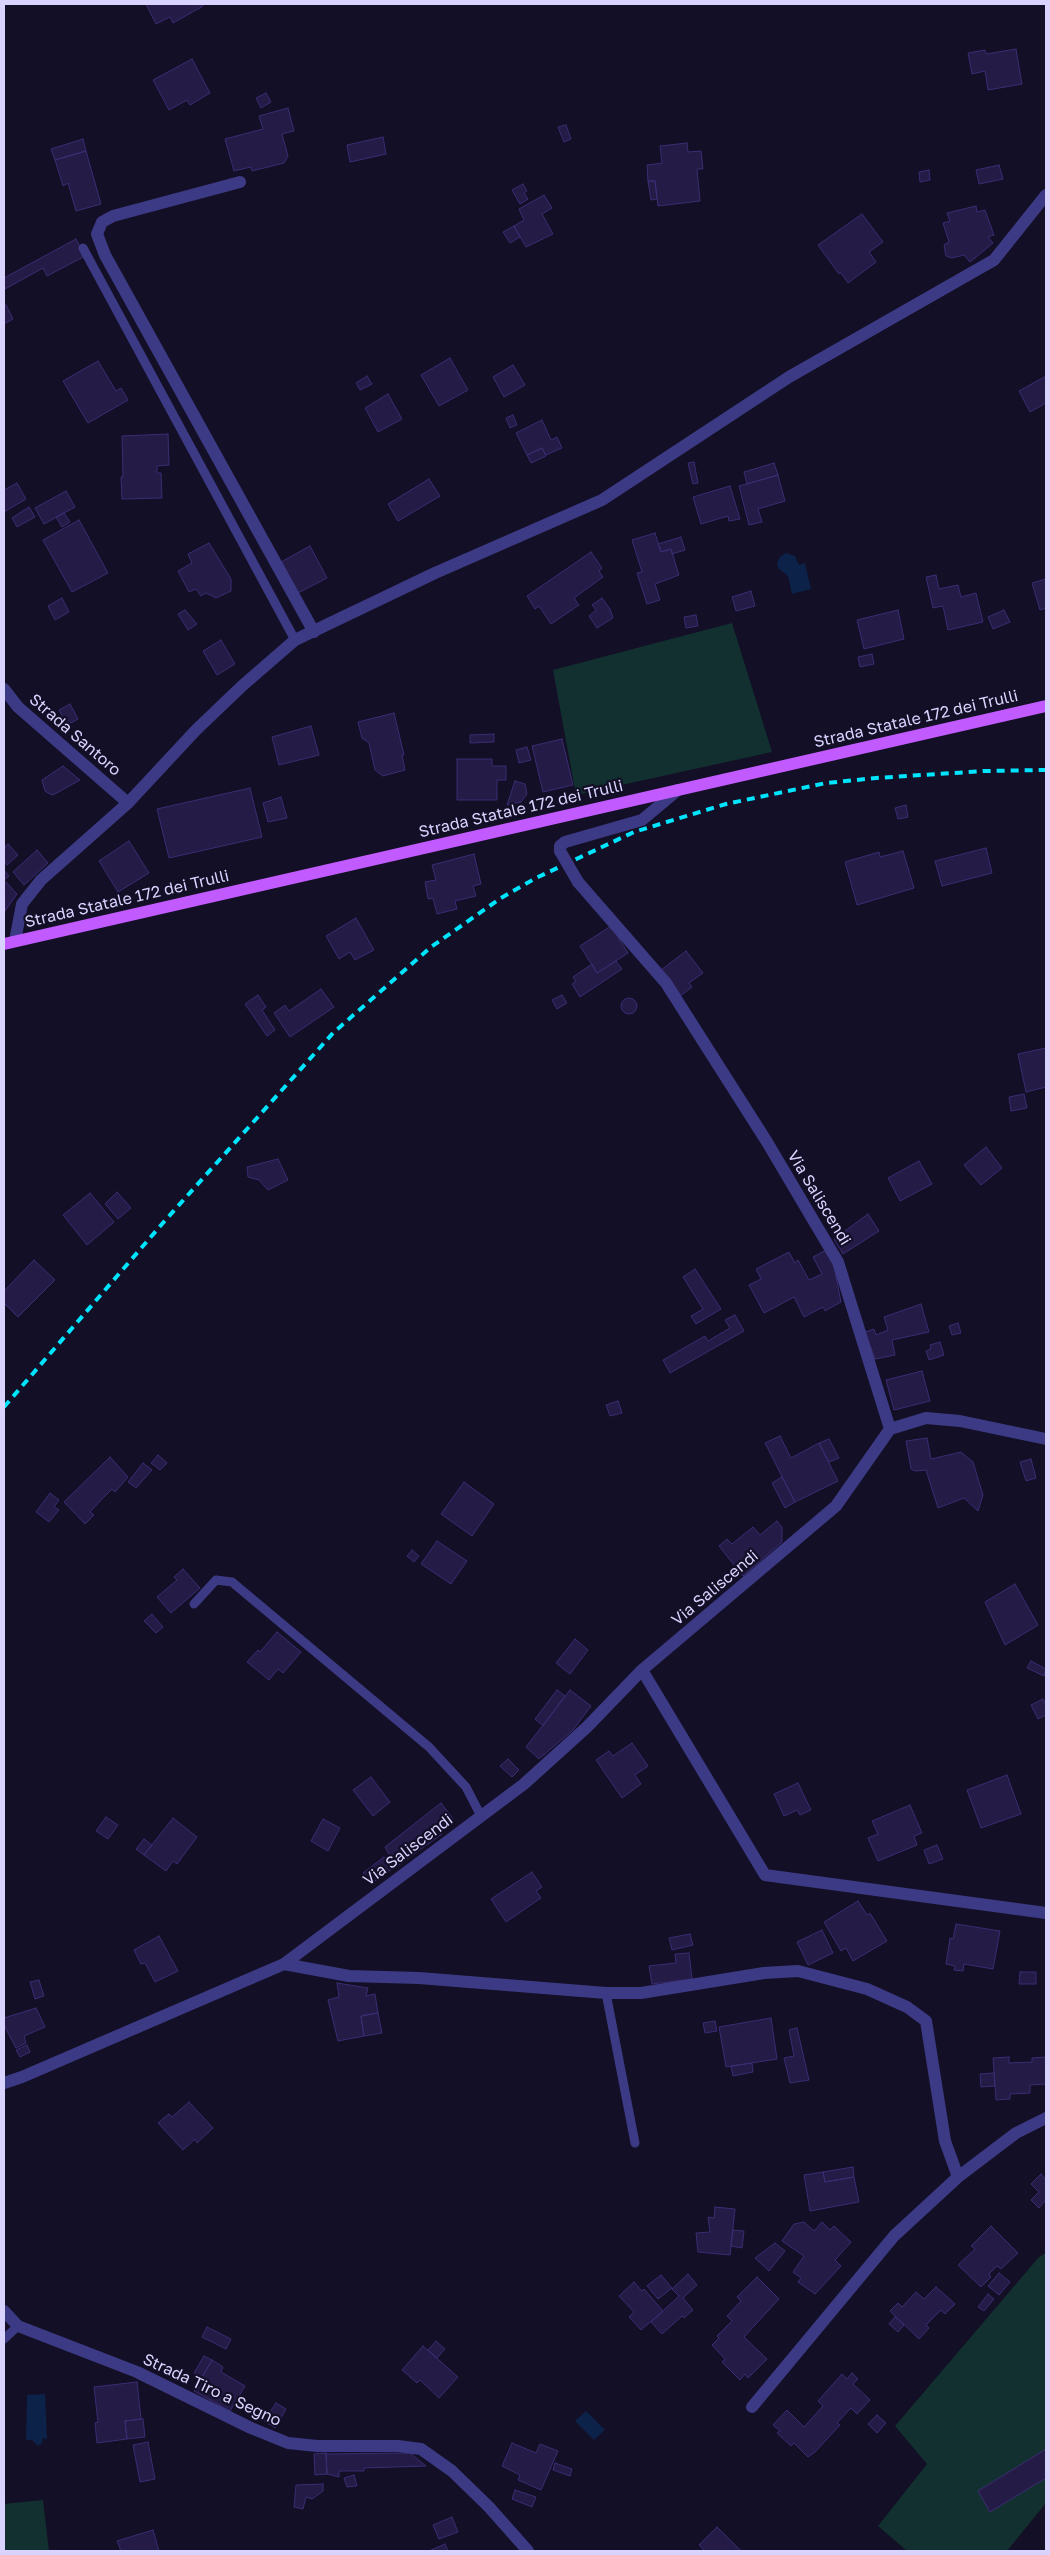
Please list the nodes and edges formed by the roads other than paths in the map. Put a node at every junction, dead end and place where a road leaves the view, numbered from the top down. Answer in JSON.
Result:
{"nodes":[{"id":1,"x":240,"y":182,"type":"dead end"},
{"id":2,"x":1046,"y":195,"type":"edge"},
{"id":3,"x":83,"y":248,"type":"dead end"},
{"id":4,"x":314,"y":632,"type":"junction"},
{"id":5,"x":295,"y":640,"type":"junction"},
{"id":6,"x":4,"y":689,"type":"edge"},
{"id":7,"x":1046,"y":706,"type":"edge"},
{"id":8,"x":678,"y":790,"type":"junction"},
{"id":9,"x":128,"y":803,"type":"junction"},
{"id":10,"x":10,"y":943,"type":"edge"},
{"id":11,"x":890,"y":1429,"type":"junction"},
{"id":12,"x":1046,"y":1439,"type":"edge"},
{"id":13,"x":194,"y":1604,"type":"dead end"},
{"id":14,"x":642,"y":1670,"type":"junction"},
{"id":15,"x":481,"y":1816,"type":"junction"},
{"id":16,"x":1046,"y":1913,"type":"edge"},
{"id":17,"x":284,"y":1964,"type":"junction"},
{"id":18,"x":606,"y":1993,"type":"junction"},
{"id":19,"x":4,"y":2083,"type":"edge"},
{"id":20,"x":1046,"y":2118,"type":"edge"},
{"id":21,"x":635,"y":2143,"type":"dead end"},
{"id":22,"x":958,"y":2176,"type":"junction"},
{"id":23,"x":4,"y":2311,"type":"edge"},
{"id":24,"x":18,"y":2326,"type":"junction"},
{"id":25,"x":4,"y":2340,"type":"edge"},
{"id":26,"x":752,"y":2407,"type":"dead end"},
{"id":27,"x":528,"y":2551,"type":"edge"}],
"edges":[{"from":1,"to":4,"type":"street"},
{"from":2,"to":4,"type":"street"},
{"from":3,"to":5,"type":"lane"},
{"from":4,"to":5,"type":"street"},
{"from":5,"to":9,"type":"street"},
{"from":6,"to":9,"type":"street","name":"Strada Santoro"},
{"from":7,"to":8,"type":"main road","name":"Strada Statale 172 dei Trulli"},
{"from":8,"to":10,"type":"main road","name":"Strada Statale 172 dei Trulli"},
{"from":8,"to":11,"type":"street","name":"Via Saliscendi","bridge":true},
{"from":9,"to":10,"type":"street"},
{"from":11,"to":12,"type":"street"},
{"from":11,"to":14,"type":"street","name":"Via Saliscendi"},
{"from":13,"to":15,"type":"lane"},
{"from":14,"to":15,"type":"street","name":"Via Saliscendi"},
{"from":14,"to":16,"type":"street"},
{"from":15,"to":17,"type":"street","name":"Via Saliscendi"},
{"from":17,"to":18,"type":"street"},
{"from":17,"to":19,"type":"street","name":"Via Saliscendi"},
{"from":18,"to":21,"type":"lane"},
{"from":18,"to":22,"type":"street"},
{"from":20,"to":22,"type":"street"},
{"from":22,"to":26,"type":"street"},
{"from":23,"to":24,"type":"street","name":"Strada Tiro a Segno"},
{"from":24,"to":25,"type":"lane"},
{"from":24,"to":27,"type":"street","name":"Strada Tiro a Segno"}]}
